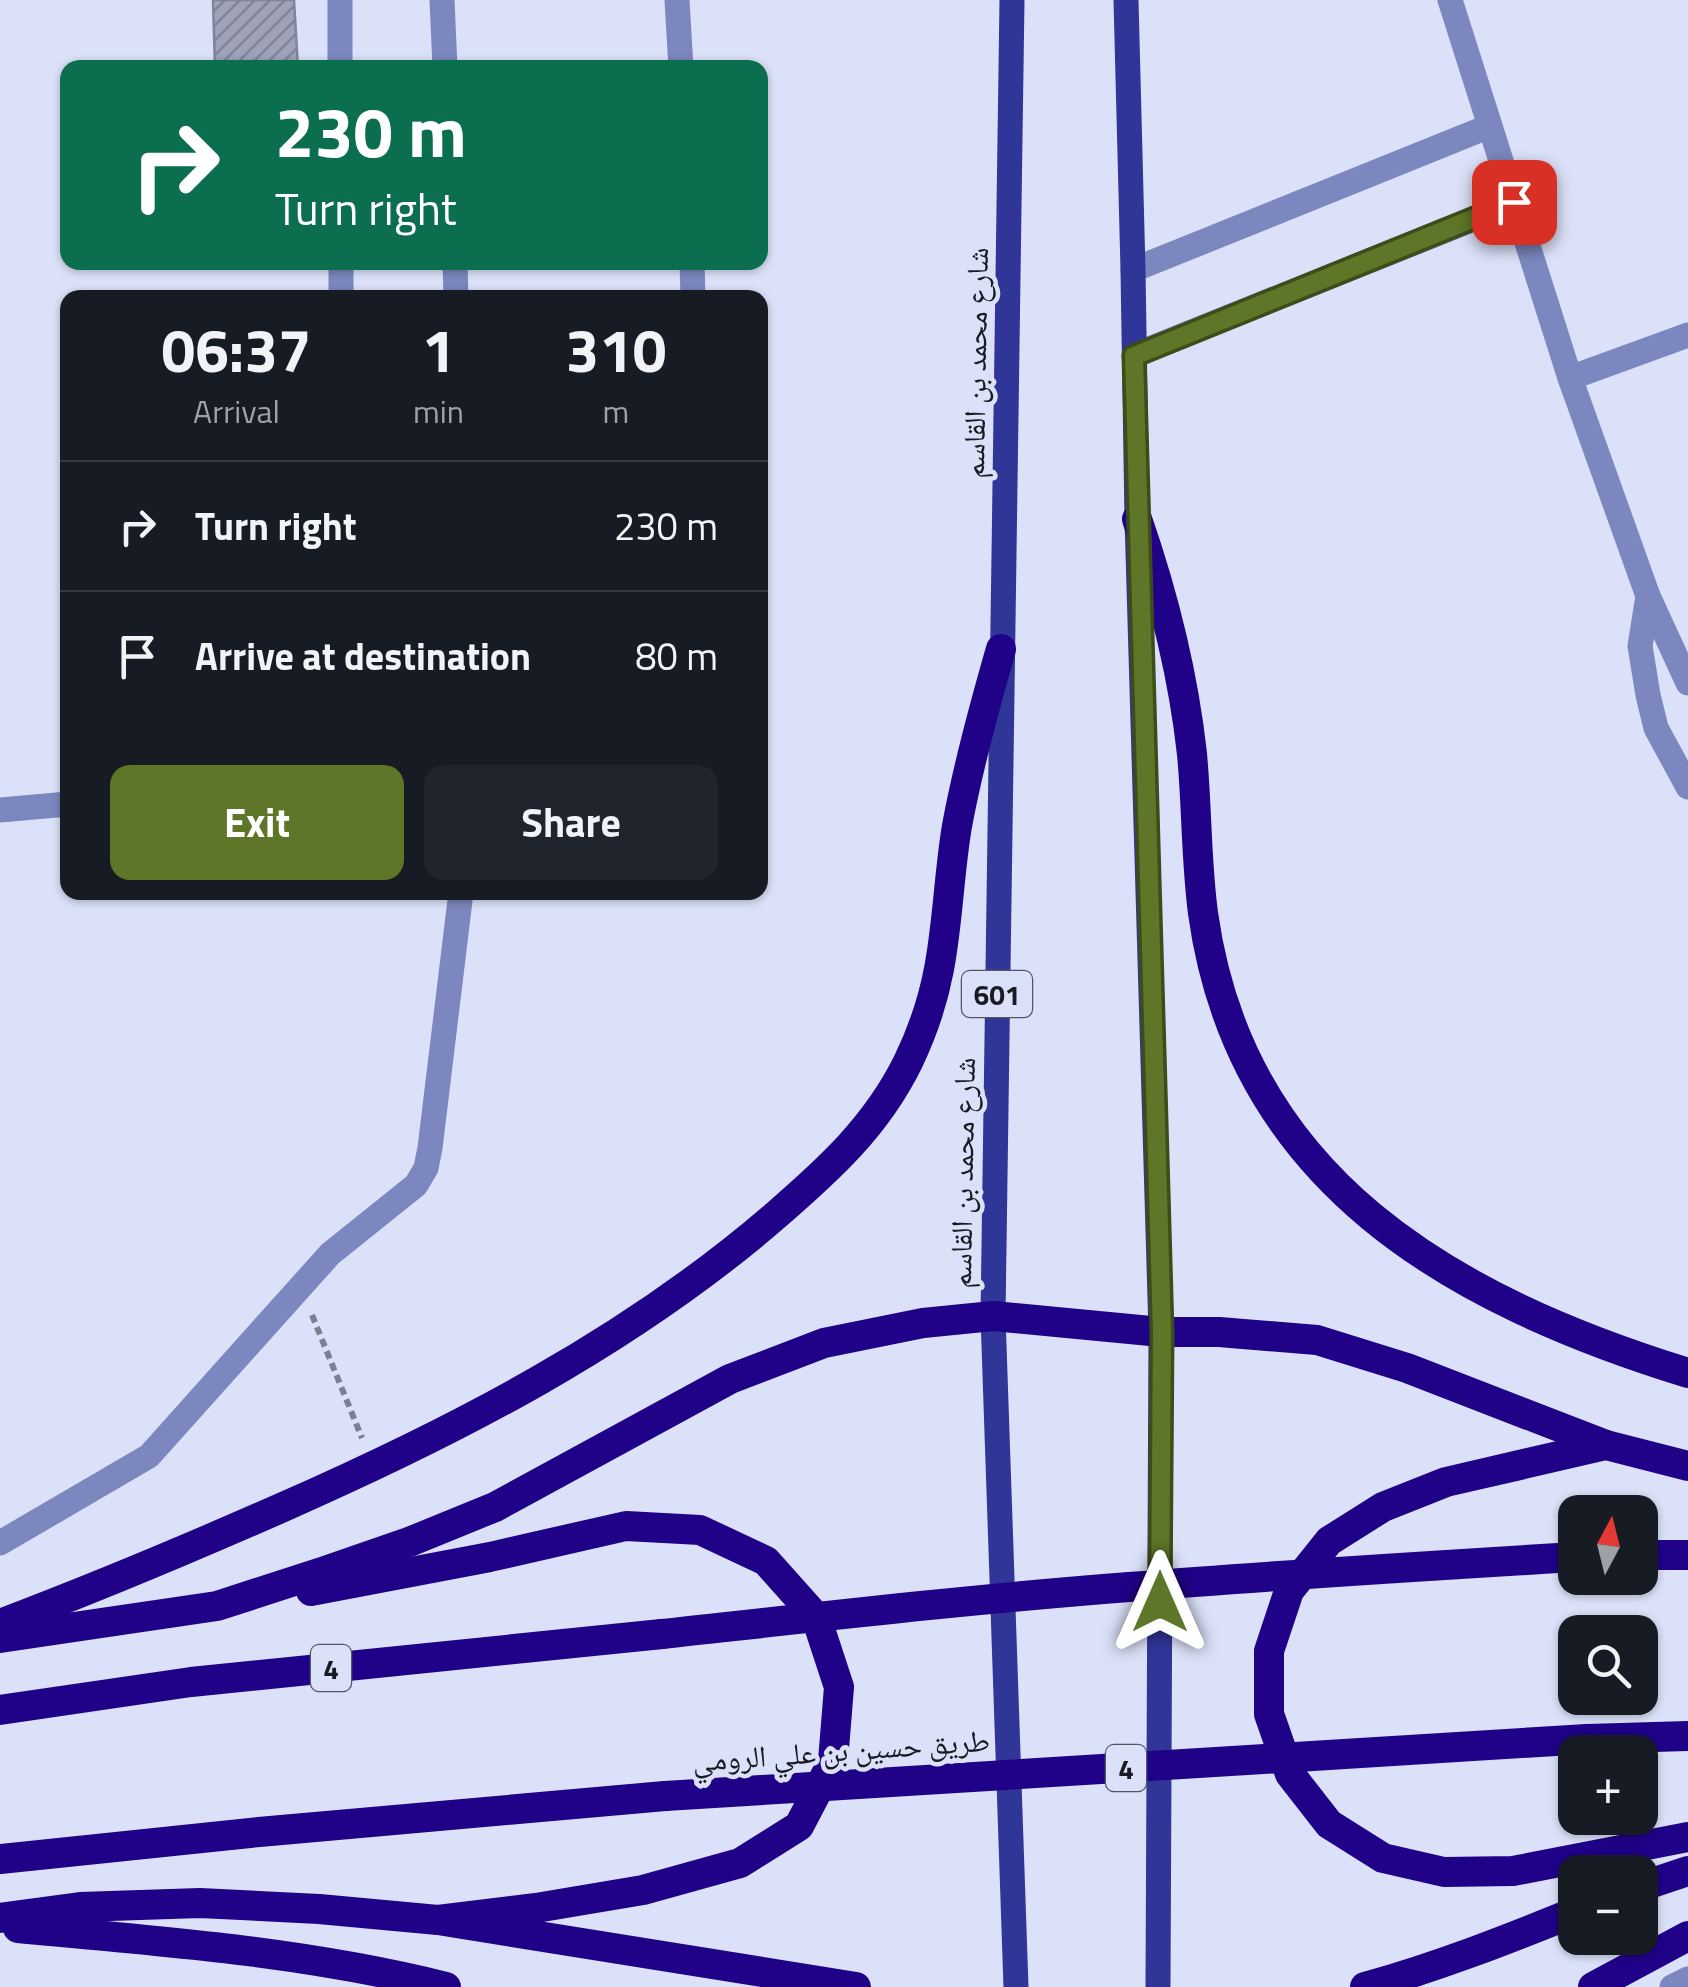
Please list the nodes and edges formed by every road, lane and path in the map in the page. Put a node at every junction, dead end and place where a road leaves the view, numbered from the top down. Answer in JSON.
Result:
{"nodes":[{"id":1,"x":340,"y":0,"type":"edge"},
{"id":2,"x":442,"y":0,"type":"edge"},
{"id":3,"x":677,"y":0,"type":"edge"},
{"id":4,"x":1126,"y":0,"type":"edge"},
{"id":5,"x":1450,"y":0,"type":"edge"},
{"id":6,"x":1011,"y":5,"type":"edge"},
{"id":7,"x":340,"y":60,"type":"edge"},
{"id":8,"x":445,"y":60,"type":"edge"},
{"id":9,"x":681,"y":60,"type":"edge"},
{"id":10,"x":1490,"y":126,"type":"junction"},
{"id":11,"x":1514,"y":202,"type":"junction"},
{"id":12,"x":1134,"y":270,"type":"junction"},
{"id":13,"x":1688,"y":335,"type":"edge"},
{"id":14,"x":1134,"y":356,"type":"junction"},
{"id":15,"x":1570,"y":378,"type":"junction"},
{"id":16,"x":1137,"y":519,"type":"junction"},
{"id":17,"x":1648,"y":596,"type":"junction"},
{"id":18,"x":1001,"y":649,"type":"junction"},
{"id":19,"x":1688,"y":683,"type":"edge"},
{"id":20,"x":1688,"y":787,"type":"edge"},
{"id":21,"x":60,"y":805,"type":"edge"},
{"id":22,"x":0,"y":810,"type":"edge"},
{"id":23,"x":461,"y":900,"type":"edge"},
{"id":24,"x":301,"y":1287,"type":"junction"},
{"id":25,"x":993,"y":1316,"type":"junction"},
{"id":26,"x":1162,"y":1332,"type":"junction"},
{"id":27,"x":1688,"y":1374,"type":"edge"},
{"id":28,"x":1606,"y":1446,"type":"junction"},
{"id":29,"x":1688,"y":1466,"type":"edge"},
{"id":30,"x":374,"y":1467,"type":"junction"},
{"id":31,"x":0,"y":1544,"type":"edge"},
{"id":32,"x":1688,"y":1554,"type":"edge"},
{"id":33,"x":1658,"y":1555,"type":"edge"},
{"id":34,"x":1558,"y":1558,"type":"edge"},
{"id":35,"x":218,"y":1606,"type":"junction"},
{"id":36,"x":0,"y":1624,"type":"edge"},
{"id":37,"x":0,"y":1638,"type":"edge"},
{"id":38,"x":0,"y":1710,"type":"edge"},
{"id":39,"x":1688,"y":1736,"type":"edge"},
{"id":40,"x":1688,"y":1838,"type":"edge"},
{"id":41,"x":0,"y":1859,"type":"edge"},
{"id":42,"x":1688,"y":1870,"type":"edge"},
{"id":43,"x":1658,"y":1881,"type":"edge"},
{"id":44,"x":0,"y":1918,"type":"edge"},
{"id":45,"x":1558,"y":1919,"type":"edge"},
{"id":46,"x":438,"y":1920,"type":"junction"},
{"id":47,"x":0,"y":1926,"type":"edge"},
{"id":48,"x":1688,"y":1936,"type":"edge"},
{"id":49,"x":1688,"y":1979,"type":"edge"},
{"id":50,"x":446,"y":1987,"type":"edge"},
{"id":51,"x":856,"y":1987,"type":"edge"},
{"id":52,"x":1016,"y":1987,"type":"edge"},
{"id":53,"x":1158,"y":1987,"type":"edge"},
{"id":54,"x":1365,"y":1987,"type":"edge"},
{"id":55,"x":1594,"y":1987,"type":"edge"},
{"id":56,"x":1672,"y":1987,"type":"edge"}],
"edges":[{"from":1,"to":7,"type":"street"},
{"from":2,"to":8,"type":"street"},
{"from":3,"to":9,"type":"street"},
{"from":4,"to":12,"type":"main road"},
{"from":5,"to":10,"type":"street"},
{"from":6,"to":18,"type":"main road","name":"شارع محمد بن القاسم","number":"601"},
{"from":10,"to":11,"type":"street"},
{"from":10,"to":12,"type":"street"},
{"from":11,"to":14,"type":"street"},
{"from":11,"to":15,"type":"street"},
{"from":12,"to":14,"type":"main road"},
{"from":13,"to":15,"type":"street"},
{"from":14,"to":16,"type":"main road"},
{"from":15,"to":17,"type":"street"},
{"from":16,"to":26,"type":"main road"},
{"from":16,"to":27,"type":"highway"},
{"from":17,"to":19,"type":"street"},
{"from":17,"to":20,"type":"street"},
{"from":18,"to":25,"type":"main road","name":"شارع محمد بن القاسم","number":"601"},
{"from":18,"to":30,"type":"highway"},
{"from":21,"to":22,"type":"street"},
{"from":23,"to":24,"type":"street"},
{"from":24,"to":30,"type":"path"},
{"from":24,"to":31,"type":"street"},
{"from":25,"to":26,"type":"highway"},
{"from":25,"to":35,"type":"highway"},
{"from":25,"to":52,"type":"main road","name":"شارع محمد بن القاسم","number":"601"},
{"from":26,"to":28,"type":"highway"},
{"from":26,"to":53,"type":"main road"},
{"from":28,"to":29,"type":"highway"},
{"from":28,"to":40,"type":"highway"},
{"from":30,"to":36,"type":"highway"},
{"from":32,"to":33,"type":"highway"},
{"from":34,"to":38,"type":"highway","number":"4","bridge":true},
{"from":35,"to":37,"type":"highway"},
{"from":35,"to":46,"type":"highway"},
{"from":39,"to":41,"type":"highway","name":"طريق حسين بن علي الرومي","number":"4","bridge":true},
{"from":42,"to":43,"type":"highway"},
{"from":44,"to":46,"type":"highway"},
{"from":45,"to":54,"type":"highway"},
{"from":46,"to":51,"type":"highway"},
{"from":47,"to":50,"type":"highway"},
{"from":48,"to":55,"type":"highway"},
{"from":49,"to":56,"type":"street"}]}
